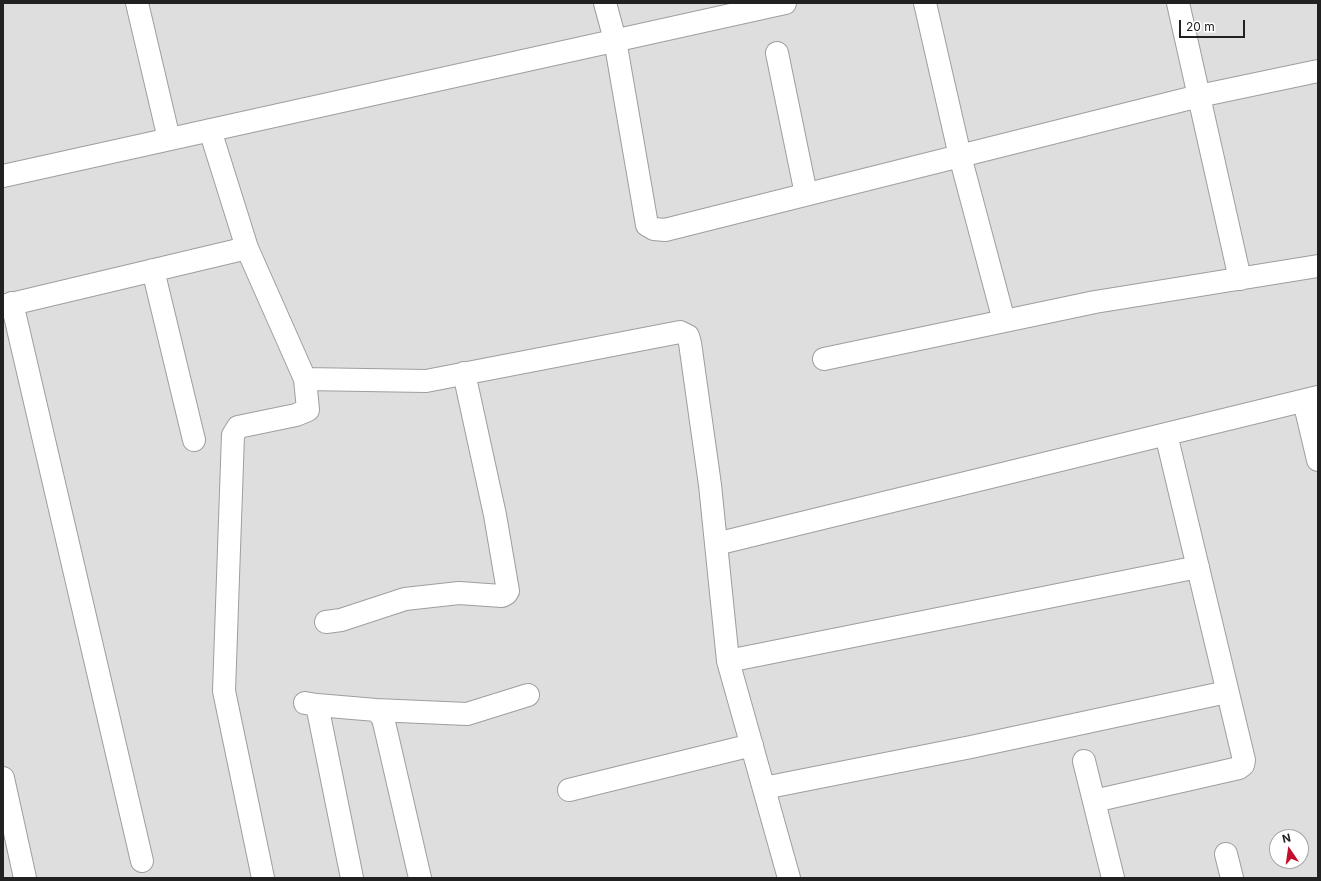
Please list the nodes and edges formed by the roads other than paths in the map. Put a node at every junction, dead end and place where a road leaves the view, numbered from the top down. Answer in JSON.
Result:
{"nodes":[{"id":1,"x":137,"y":3,"type":"edge"},
{"id":2,"x":605,"y":3,"type":"edge"},
{"id":3,"x":785,"y":3,"type":"edge"},
{"id":4,"x":925,"y":3,"type":"edge"},
{"id":5,"x":1178,"y":3,"type":"edge"},
{"id":6,"x":615,"y":40,"type":"junction"},
{"id":7,"x":778,"y":53,"type":"dead end"},
{"id":8,"x":1318,"y":71,"type":"edge"},
{"id":9,"x":1199,"y":96,"type":"junction"},
{"id":10,"x":210,"y":130,"type":"junction"},
{"id":11,"x":169,"y":139,"type":"junction"},
{"id":12,"x":960,"y":156,"type":"junction"},
{"id":13,"x":3,"y":176,"type":"edge"},
{"id":14,"x":806,"y":194,"type":"junction"},
{"id":15,"x":247,"y":248,"type":"junction"},
{"id":16,"x":1318,"y":266,"type":"edge"},
{"id":17,"x":153,"y":270,"type":"junction"},
{"id":18,"x":1240,"y":279,"type":"junction"},
{"id":19,"x":8,"y":304,"type":"edge"},
{"id":20,"x":1004,"y":321,"type":"junction"},
{"id":21,"x":824,"y":359,"type":"dead end"},
{"id":22,"x":464,"y":373,"type":"junction"},
{"id":23,"x":305,"y":379,"type":"junction"},
{"id":24,"x":1311,"y":399,"type":"edge"},
{"id":25,"x":1166,"y":434,"type":"junction"},
{"id":26,"x":194,"y":440,"type":"dead end"},
{"id":27,"x":1318,"y":460,"type":"edge"},
{"id":28,"x":716,"y":544,"type":"junction"},
{"id":29,"x":1198,"y":567,"type":"junction"},
{"id":30,"x":326,"y":622,"type":"dead end"},
{"id":31,"x":728,"y":661,"type":"junction"},
{"id":32,"x":1227,"y":692,"type":"junction"},
{"id":33,"x":528,"y":695,"type":"dead end"},
{"id":34,"x":376,"y":710,"type":"junction"},
{"id":35,"x":752,"y":745,"type":"junction"},
{"id":36,"x":1084,"y":761,"type":"dead end"},
{"id":37,"x":3,"y":778,"type":"edge"},
{"id":38,"x":764,"y":788,"type":"junction"},
{"id":39,"x":569,"y":790,"type":"dead end"},
{"id":40,"x":1094,"y":802,"type":"junction"},
{"id":41,"x":1226,"y":854,"type":"dead end"},
{"id":42,"x":142,"y":861,"type":"dead end"},
{"id":43,"x":25,"y":878,"type":"edge"},
{"id":44,"x":263,"y":878,"type":"edge"},
{"id":45,"x":352,"y":878,"type":"edge"},
{"id":46,"x":420,"y":878,"type":"edge"},
{"id":47,"x":789,"y":878,"type":"edge"},
{"id":48,"x":1113,"y":878,"type":"edge"},
{"id":49,"x":1232,"y":878,"type":"edge"}],
"edges":[{"from":1,"to":11,"type":"street"},
{"from":2,"to":6,"type":"street"},
{"from":3,"to":6,"type":"street"},
{"from":4,"to":12,"type":"street"},
{"from":5,"to":9,"type":"street"},
{"from":6,"to":10,"type":"street"},
{"from":6,"to":14,"type":"street"},
{"from":7,"to":14,"type":"street"},
{"from":8,"to":9,"type":"street"},
{"from":9,"to":12,"type":"street"},
{"from":9,"to":18,"type":"street"},
{"from":10,"to":11,"type":"street"},
{"from":10,"to":15,"type":"street"},
{"from":11,"to":13,"type":"street"},
{"from":12,"to":14,"type":"street"},
{"from":12,"to":20,"type":"street"},
{"from":15,"to":17,"type":"street"},
{"from":15,"to":23,"type":"street"},
{"from":16,"to":18,"type":"street"},
{"from":17,"to":19,"type":"street"},
{"from":17,"to":26,"type":"street"},
{"from":18,"to":20,"type":"street"},
{"from":19,"to":42,"type":"street"},
{"from":20,"to":21,"type":"street"},
{"from":22,"to":23,"type":"street"},
{"from":22,"to":28,"type":"street"},
{"from":22,"to":30,"type":"street"},
{"from":23,"to":44,"type":"street"},
{"from":24,"to":25,"type":"street"},
{"from":24,"to":27,"type":"street"},
{"from":25,"to":28,"type":"street"},
{"from":25,"to":29,"type":"street"},
{"from":28,"to":31,"type":"street"},
{"from":29,"to":31,"type":"street"},
{"from":29,"to":32,"type":"street"},
{"from":31,"to":35,"type":"street"},
{"from":32,"to":38,"type":"street"},
{"from":32,"to":40,"type":"street"},
{"from":33,"to":34,"type":"street"},
{"from":34,"to":45,"type":"street"},
{"from":34,"to":46,"type":"street"},
{"from":35,"to":38,"type":"street"},
{"from":35,"to":39,"type":"street"},
{"from":36,"to":40,"type":"street"},
{"from":37,"to":43,"type":"street"},
{"from":38,"to":47,"type":"street"},
{"from":40,"to":48,"type":"street"},
{"from":41,"to":49,"type":"street"}]}
